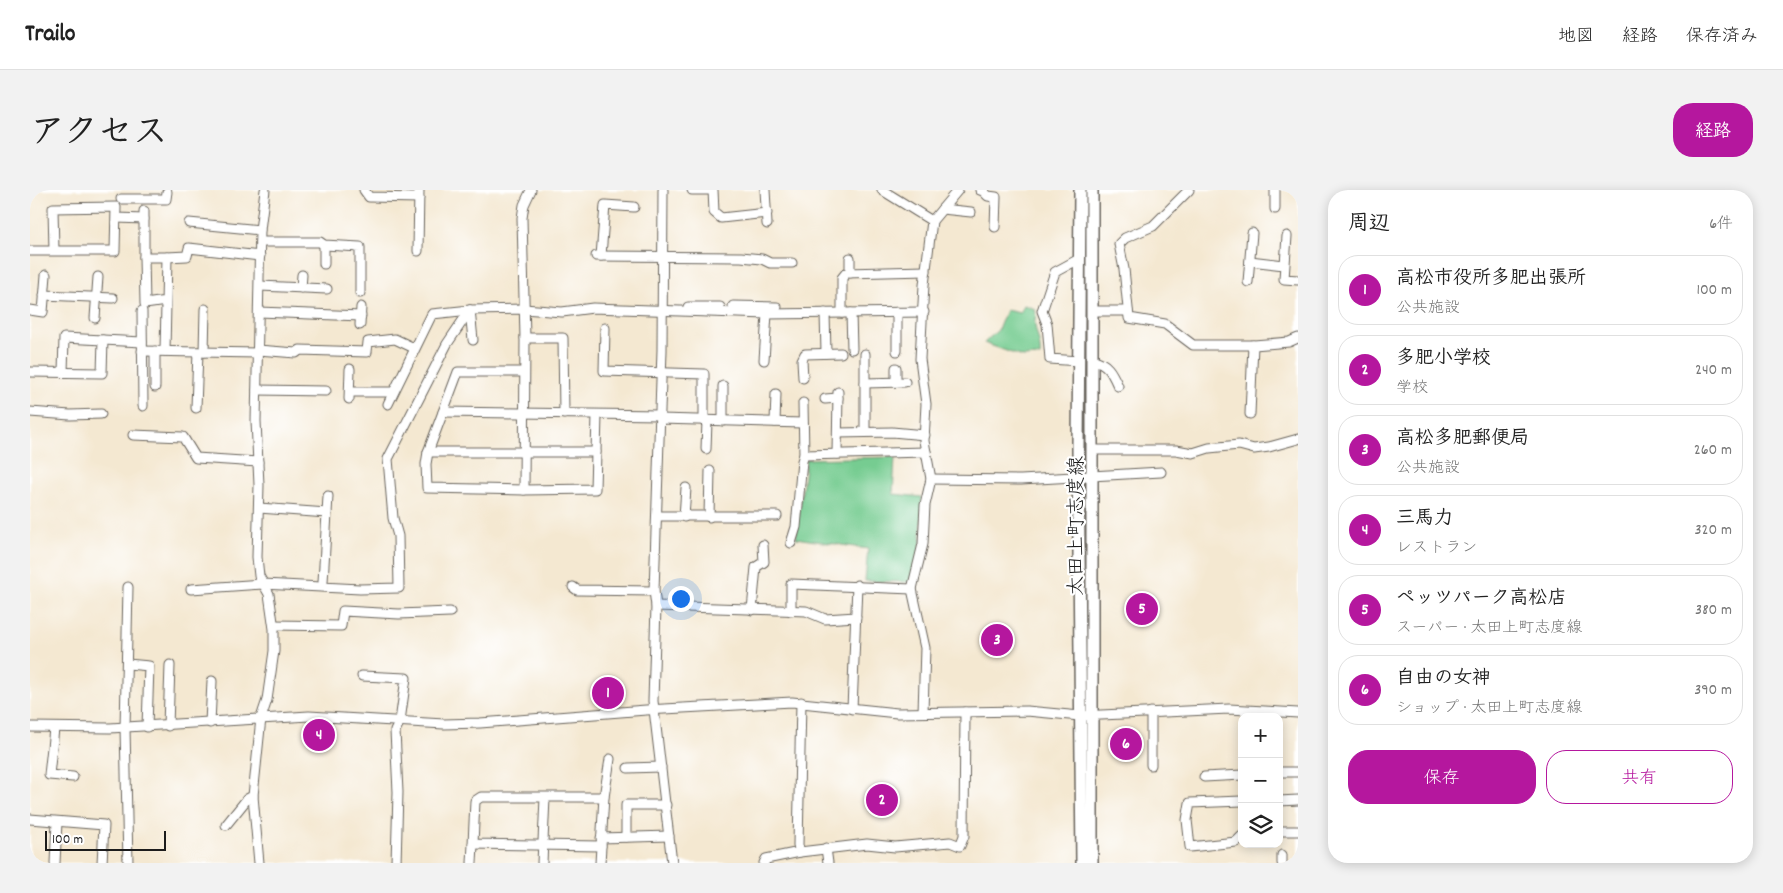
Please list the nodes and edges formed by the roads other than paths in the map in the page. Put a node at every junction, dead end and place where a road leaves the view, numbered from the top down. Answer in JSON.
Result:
{"nodes":[{"id":1,"x":265,"y":190,"type":"edge"},
{"id":2,"x":364,"y":190,"type":"edge"},
{"id":3,"x":531,"y":190,"type":"edge"},
{"id":4,"x":663,"y":190,"type":"edge"},
{"id":5,"x":692,"y":190,"type":"edge"},
{"id":6,"x":712,"y":190,"type":"edge"},
{"id":7,"x":765,"y":190,"type":"edge"},
{"id":8,"x":882,"y":190,"type":"edge"},
{"id":9,"x":958,"y":190,"type":"edge"},
{"id":10,"x":980,"y":190,"type":"edge"},
{"id":11,"x":1080,"y":190,"type":"edge"},
{"id":12,"x":1092,"y":190,"type":"edge"},
{"id":13,"x":1189,"y":190,"type":"edge"},
{"id":14,"x":1275,"y":190,"type":"edge"},
{"id":15,"x":166,"y":192,"type":"dead end"},
{"id":16,"x":137,"y":194,"type":"edge"},
{"id":17,"x":419,"y":194,"type":"edge"},
{"id":18,"x":121,"y":199,"type":"dead end"},
{"id":19,"x":634,"y":207,"type":"dead end"},
{"id":20,"x":942,"y":209,"type":"junction"},
{"id":21,"x":1275,"y":209,"type":"dead end"},
{"id":22,"x":971,"y":212,"type":"dead end"},
{"id":23,"x":767,"y":213,"type":"junction"},
{"id":24,"x":117,"y":218,"type":"junction"},
{"id":25,"x":932,"y":221,"type":"junction"},
{"id":26,"x":189,"y":223,"type":"dead end"},
{"id":27,"x":767,"y":224,"type":"dead end"},
{"id":28,"x":995,"y":228,"type":"dead end"},
{"id":29,"x":260,"y":230,"type":"junction"},
{"id":30,"x":1252,"y":233,"type":"dead end"},
{"id":31,"x":1287,"y":236,"type":"dead end"},
{"id":32,"x":260,"y":242,"type":"junction"},
{"id":33,"x":324,"y":245,"type":"junction"},
{"id":34,"x":30,"y":251,"type":"edge"},
{"id":35,"x":54,"y":251,"type":"junction"},
{"id":36,"x":418,"y":251,"type":"dead end"},
{"id":37,"x":144,"y":256,"type":"junction"},
{"id":38,"x":260,"y":256,"type":"junction"},
{"id":39,"x":167,"y":257,"type":"junction"},
{"id":40,"x":663,"y":258,"type":"junction"},
{"id":41,"x":850,"y":258,"type":"dead end"},
{"id":42,"x":1079,"y":259,"type":"junction"},
{"id":43,"x":1250,"y":261,"type":"junction"},
{"id":44,"x":792,"y":263,"type":"dead end"},
{"id":45,"x":324,"y":264,"type":"dead end"},
{"id":46,"x":1284,"y":264,"type":"junction"},
{"id":47,"x":926,"y":271,"type":"junction"},
{"id":48,"x":850,"y":273,"type":"junction"},
{"id":49,"x":46,"y":275,"type":"dead end"},
{"id":50,"x":302,"y":275,"type":"dead end"},
{"id":51,"x":98,"y":277,"type":"dead end"},
{"id":52,"x":1298,"y":280,"type":"edge"},
{"id":53,"x":1248,"y":282,"type":"dead end"},
{"id":54,"x":260,"y":286,"type":"junction"},
{"id":55,"x":302,"y":288,"type":"junction"},
{"id":56,"x":327,"y":289,"type":"dead end"},
{"id":57,"x":360,"y":293,"type":"dead end"},
{"id":58,"x":44,"y":295,"type":"junction"},
{"id":59,"x":96,"y":297,"type":"junction"},
{"id":60,"x":113,"y":298,"type":"dead end"},
{"id":61,"x":166,"y":301,"type":"junction"},
{"id":62,"x":777,"y":307,"type":"dead end"},
{"id":63,"x":662,"y":308,"type":"junction"},
{"id":64,"x":524,"y":309,"type":"junction"},
{"id":65,"x":30,"y":310,"type":"edge"},
{"id":66,"x":205,"y":310,"type":"dead end"},
{"id":67,"x":470,"y":310,"type":"junction"},
{"id":68,"x":142,"y":311,"type":"dead end"},
{"id":69,"x":1093,"y":311,"type":"junction"},
{"id":70,"x":1128,"y":311,"type":"junction"},
{"id":71,"x":260,"y":312,"type":"junction"},
{"id":72,"x":896,"y":312,"type":"junction"},
{"id":73,"x":924,"y":312,"type":"junction"},
{"id":74,"x":825,"y":313,"type":"junction"},
{"id":75,"x":847,"y":313,"type":"junction"},
{"id":76,"x":767,"y":314,"type":"junction"},
{"id":77,"x":361,"y":316,"type":"dead end"},
{"id":78,"x":95,"y":318,"type":"dead end"},
{"id":79,"x":605,"y":328,"type":"dead end"},
{"id":80,"x":525,"y":338,"type":"junction"},
{"id":81,"x":1298,"y":338,"type":"edge"},
{"id":82,"x":103,"y":340,"type":"junction"},
{"id":83,"x":472,"y":340,"type":"dead end"},
{"id":84,"x":1253,"y":345,"type":"junction"},
{"id":85,"x":142,"y":346,"type":"junction"},
{"id":86,"x":414,"y":348,"type":"junction"},
{"id":87,"x":852,"y":349,"type":"dead end"},
{"id":88,"x":160,"y":351,"type":"junction"},
{"id":89,"x":897,"y":351,"type":"dead end"},
{"id":90,"x":201,"y":352,"type":"junction"},
{"id":91,"x":258,"y":352,"type":"junction"},
{"id":92,"x":826,"y":353,"type":"junction"},
{"id":93,"x":841,"y":353,"type":"dead end"},
{"id":94,"x":865,"y":354,"type":"dead end"},
{"id":95,"x":764,"y":360,"type":"dead end"},
{"id":96,"x":1093,"y":360,"type":"junction"},
{"id":97,"x":1079,"y":361,"type":"junction"},
{"id":98,"x":896,"y":368,"type":"dead end"},
{"id":99,"x":350,"y":369,"type":"dead end"},
{"id":100,"x":30,"y":372,"type":"edge"},
{"id":101,"x":63,"y":372,"type":"junction"},
{"id":102,"x":524,"y":372,"type":"junction"},
{"id":103,"x":661,"y":373,"type":"junction"},
{"id":104,"x":803,"y":378,"type":"dead end"},
{"id":105,"x":865,"y":382,"type":"junction"},
{"id":106,"x":723,"y":386,"type":"dead end"},
{"id":107,"x":1118,"y":386,"type":"dead end"},
{"id":108,"x":155,"y":387,"type":"dead end"},
{"id":109,"x":257,"y":390,"type":"junction"},
{"id":110,"x":326,"y":390,"type":"dead end"},
{"id":111,"x":393,"y":392,"type":"junction"},
{"id":112,"x":776,"y":394,"type":"dead end"},
{"id":113,"x":825,"y":399,"type":"dead end"},
{"id":114,"x":803,"y":403,"type":"dead end"},
{"id":115,"x":388,"y":404,"type":"dead end"},
{"id":116,"x":143,"y":406,"type":"dead end"},
{"id":117,"x":196,"y":408,"type":"dead end"},
{"id":118,"x":30,"y":412,"type":"edge"},
{"id":119,"x":443,"y":412,"type":"junction"},
{"id":120,"x":101,"y":414,"type":"dead end"},
{"id":121,"x":525,"y":414,"type":"junction"},
{"id":122,"x":564,"y":414,"type":"junction"},
{"id":123,"x":1250,"y":414,"type":"dead end"},
{"id":124,"x":597,"y":415,"type":"junction"},
{"id":125,"x":660,"y":417,"type":"junction"},
{"id":126,"x":705,"y":421,"type":"junction"},
{"id":127,"x":723,"y":421,"type":"junction"},
{"id":128,"x":776,"y":422,"type":"junction"},
{"id":129,"x":803,"y":423,"type":"junction"},
{"id":130,"x":838,"y":432,"type":"junction"},
{"id":131,"x":865,"y":432,"type":"junction"},
{"id":132,"x":133,"y":435,"type":"dead end"},
{"id":133,"x":925,"y":435,"type":"junction"},
{"id":134,"x":1298,"y":439,"type":"edge"},
{"id":135,"x":706,"y":449,"type":"dead end"},
{"id":136,"x":1094,"y":450,"type":"junction"},
{"id":137,"x":428,"y":452,"type":"junction"},
{"id":138,"x":524,"y":452,"type":"junction"},
{"id":139,"x":596,"y":452,"type":"junction"},
{"id":140,"x":926,"y":452,"type":"junction"},
{"id":141,"x":837,"y":454,"type":"junction"},
{"id":142,"x":804,"y":455,"type":"junction"},
{"id":143,"x":258,"y":462,"type":"junction"},
{"id":144,"x":710,"y":471,"type":"dead end"},
{"id":145,"x":1161,"y":472,"type":"dead end"},
{"id":146,"x":1094,"y":476,"type":"junction"},
{"id":147,"x":1078,"y":477,"type":"junction"},
{"id":148,"x":931,"y":479,"type":"junction"},
{"id":149,"x":686,"y":488,"type":"dead end"},
{"id":150,"x":524,"y":490,"type":"junction"},
{"id":151,"x":328,"y":496,"type":"dead end"},
{"id":152,"x":259,"y":508,"type":"junction"},
{"id":153,"x":327,"y":513,"type":"junction"},
{"id":154,"x":657,"y":516,"type":"junction"},
{"id":155,"x":777,"y":516,"type":"dead end"},
{"id":156,"x":684,"y":517,"type":"junction"},
{"id":157,"x":709,"y":517,"type":"junction"},
{"id":158,"x":791,"y":543,"type":"dead end"},
{"id":159,"x":763,"y":545,"type":"dead end"},
{"id":160,"x":323,"y":582,"type":"dead end"},
{"id":161,"x":263,"y":584,"type":"junction"},
{"id":162,"x":857,"y":585,"type":"junction"},
{"id":163,"x":128,"y":587,"type":"dead end"},
{"id":164,"x":573,"y":587,"type":"dead end"},
{"id":165,"x":191,"y":589,"type":"dead end"},
{"id":166,"x":912,"y":589,"type":"junction"},
{"id":167,"x":654,"y":591,"type":"junction"},
{"id":168,"x":656,"y":606,"type":"junction"},
{"id":169,"x":752,"y":610,"type":"junction"},
{"id":170,"x":791,"y":611,"type":"junction"},
{"id":171,"x":450,"y":612,"type":"dead end"},
{"id":172,"x":856,"y":617,"type":"junction"},
{"id":173,"x":274,"y":625,"type":"junction"},
{"id":174,"x":128,"y":664,"type":"junction"},
{"id":175,"x":170,"y":665,"type":"dead end"},
{"id":176,"x":362,"y":676,"type":"dead end"},
{"id":177,"x":212,"y":681,"type":"dead end"},
{"id":178,"x":801,"y":702,"type":"junction"},
{"id":179,"x":654,"y":709,"type":"junction"},
{"id":180,"x":852,"y":709,"type":"junction"},
{"id":181,"x":923,"y":712,"type":"junction"},
{"id":182,"x":965,"y":712,"type":"junction"},
{"id":183,"x":1151,"y":712,"type":"junction"},
{"id":184,"x":1298,"y":713,"type":"edge"},
{"id":185,"x":1093,"y":715,"type":"junction"},
{"id":186,"x":1080,"y":716,"type":"junction"},
{"id":187,"x":261,"y":718,"type":"junction"},
{"id":188,"x":400,"y":721,"type":"junction"},
{"id":189,"x":210,"y":723,"type":"junction"},
{"id":190,"x":168,"y":726,"type":"junction"},
{"id":191,"x":30,"y":727,"type":"edge"},
{"id":192,"x":147,"y":727,"type":"junction"},
{"id":193,"x":126,"y":728,"type":"junction"},
{"id":194,"x":54,"y":729,"type":"junction"},
{"id":195,"x":610,"y":759,"type":"dead end"},
{"id":196,"x":1151,"y":765,"type":"dead end"},
{"id":197,"x":661,"y":767,"type":"junction"},
{"id":198,"x":628,"y":768,"type":"dead end"},
{"id":199,"x":1283,"y":772,"type":"edge"},
{"id":200,"x":1298,"y":772,"type":"edge"},
{"id":201,"x":1238,"y":775,"type":"edge"},
{"id":202,"x":73,"y":777,"type":"dead end"},
{"id":203,"x":1204,"y":777,"type":"dead end"},
{"id":204,"x":253,"y":796,"type":"junction"},
{"id":205,"x":604,"y":797,"type":"junction"},
{"id":206,"x":545,"y":798,"type":"junction"},
{"id":207,"x":1298,"y":800,"type":"edge"},
{"id":208,"x":1283,"y":801,"type":"edge"},
{"id":209,"x":1238,"y":802,"type":"edge"},
{"id":210,"x":666,"y":805,"type":"junction"},
{"id":211,"x":30,"y":818,"type":"edge"},
{"id":212,"x":57,"y":822,"type":"junction"},
{"id":213,"x":226,"y":825,"type":"dead end"},
{"id":214,"x":1283,"y":831,"type":"edge"},
{"id":215,"x":1298,"y":831,"type":"edge"},
{"id":216,"x":669,"y":836,"type":"junction"},
{"id":217,"x":626,"y":837,"type":"junction"},
{"id":218,"x":1238,"y":840,"type":"edge"},
{"id":219,"x":601,"y":842,"type":"junction"},
{"id":220,"x":473,"y":844,"type":"junction"},
{"id":221,"x":542,"y":845,"type":"junction"},
{"id":222,"x":826,"y":848,"type":"junction"},
{"id":223,"x":800,"y":852,"type":"junction"},
{"id":224,"x":55,"y":863,"type":"edge"},
{"id":225,"x":102,"y":863,"type":"edge"},
{"id":226,"x":128,"y":863,"type":"edge"},
{"id":227,"x":259,"y":863,"type":"edge"},
{"id":228,"x":396,"y":863,"type":"edge"},
{"id":229,"x":472,"y":863,"type":"edge"},
{"id":230,"x":542,"y":863,"type":"edge"},
{"id":231,"x":600,"y":863,"type":"edge"},
{"id":232,"x":672,"y":863,"type":"edge"},
{"id":233,"x":764,"y":863,"type":"edge"},
{"id":234,"x":828,"y":863,"type":"edge"},
{"id":235,"x":1082,"y":863,"type":"edge"},
{"id":236,"x":1092,"y":863,"type":"edge"}],
"edges":[{"from":1,"to":29,"type":"street"},
{"from":2,"to":17,"type":"street"},
{"from":3,"to":64,"type":"street"},
{"from":4,"to":40,"type":"street"},
{"from":5,"to":6,"type":"street"},
{"from":6,"to":23,"type":"street"},
{"from":7,"to":23,"type":"street"},
{"from":8,"to":25,"type":"street"},
{"from":9,"to":20,"type":"street"},
{"from":10,"to":28,"type":"street"},
{"from":11,"to":42,"type":"main road","name":"太田上町志度線"},
{"from":12,"to":69,"type":"main road","name":"太田上町志度線"},
{"from":13,"to":70,"type":"street"},
{"from":14,"to":21,"type":"street"},
{"from":15,"to":16,"type":"street"},
{"from":16,"to":18,"type":"street"},
{"from":17,"to":36,"type":"street"},
{"from":19,"to":40,"type":"street"},
{"from":20,"to":22,"type":"street"},
{"from":20,"to":25,"type":"street"},
{"from":23,"to":27,"type":"street"},
{"from":24,"to":35,"type":"street"},
{"from":24,"to":35,"type":"street"},
{"from":24,"to":37,"type":"street"},
{"from":25,"to":47,"type":"street"},
{"from":26,"to":29,"type":"street"},
{"from":29,"to":32,"type":"street"},
{"from":30,"to":43,"type":"street"},
{"from":31,"to":46,"type":"street"},
{"from":32,"to":33,"type":"street"},
{"from":32,"to":38,"type":"street"},
{"from":33,"to":45,"type":"street"},
{"from":33,"to":57,"type":"street"},
{"from":34,"to":35,"type":"street"},
{"from":37,"to":39,"type":"street"},
{"from":37,"to":61,"type":"street"},
{"from":38,"to":39,"type":"street"},
{"from":38,"to":54,"type":"street"},
{"from":39,"to":61,"type":"street"},
{"from":40,"to":44,"type":"street"},
{"from":40,"to":63,"type":"street"},
{"from":41,"to":48,"type":"street"},
{"from":42,"to":97,"type":"main road","name":"太田上町志度線"},
{"from":42,"to":97,"type":"street"},
{"from":43,"to":46,"type":"street"},
{"from":43,"to":53,"type":"street"},
{"from":46,"to":52,"type":"street"},
{"from":47,"to":48,"type":"street"},
{"from":47,"to":73,"type":"street"},
{"from":48,"to":75,"type":"street"},
{"from":49,"to":58,"type":"street"},
{"from":50,"to":55,"type":"street"},
{"from":51,"to":59,"type":"street"},
{"from":54,"to":55,"type":"street"},
{"from":54,"to":71,"type":"street"},
{"from":55,"to":56,"type":"street"},
{"from":58,"to":59,"type":"street"},
{"from":58,"to":65,"type":"street"},
{"from":59,"to":60,"type":"street"},
{"from":59,"to":78,"type":"street"},
{"from":61,"to":88,"type":"street"},
{"from":62,"to":63,"type":"street"},
{"from":63,"to":64,"type":"street"},
{"from":63,"to":76,"type":"street"},
{"from":63,"to":103,"type":"street"},
{"from":64,"to":67,"type":"street"},
{"from":64,"to":80,"type":"street"},
{"from":66,"to":90,"type":"street"},
{"from":67,"to":83,"type":"street"},
{"from":67,"to":86,"type":"street"},
{"from":67,"to":161,"type":"street"},
{"from":68,"to":85,"type":"street"},
{"from":69,"to":70,"type":"street"},
{"from":69,"to":96,"type":"main road","name":"太田上町志度線"},
{"from":70,"to":84,"type":"street"},
{"from":71,"to":77,"type":"street"},
{"from":71,"to":91,"type":"street"},
{"from":72,"to":73,"type":"street"},
{"from":72,"to":75,"type":"street"},
{"from":72,"to":89,"type":"street"},
{"from":73,"to":133,"type":"street"},
{"from":74,"to":75,"type":"street"},
{"from":74,"to":76,"type":"street"},
{"from":74,"to":92,"type":"street"},
{"from":75,"to":87,"type":"street"},
{"from":76,"to":95,"type":"street"},
{"from":79,"to":103,"type":"street"},
{"from":80,"to":102,"type":"street"},
{"from":80,"to":122,"type":"street"},
{"from":81,"to":84,"type":"street"},
{"from":82,"to":85,"type":"street"},
{"from":82,"to":101,"type":"street"},
{"from":82,"to":101,"type":"street"},
{"from":84,"to":123,"type":"street"},
{"from":85,"to":88,"type":"street"},
{"from":85,"to":116,"type":"street"},
{"from":86,"to":91,"type":"street"},
{"from":86,"to":111,"type":"street"},
{"from":88,"to":90,"type":"street"},
{"from":88,"to":108,"type":"street"},
{"from":90,"to":91,"type":"street"},
{"from":90,"to":117,"type":"street"},
{"from":91,"to":109,"type":"street"},
{"from":92,"to":93,"type":"street"},
{"from":92,"to":104,"type":"street"},
{"from":94,"to":105,"type":"street"},
{"from":96,"to":107,"type":"street"},
{"from":96,"to":136,"type":"main road","name":"太田上町志度線"},
{"from":97,"to":147,"type":"main road","name":"太田上町志度線"},
{"from":98,"to":105,"type":"street"},
{"from":99,"to":111,"type":"street"},
{"from":100,"to":101,"type":"street"},
{"from":102,"to":119,"type":"street"},
{"from":102,"to":121,"type":"street"},
{"from":103,"to":125,"type":"street"},
{"from":103,"to":126,"type":"street"},
{"from":105,"to":131,"type":"street"},
{"from":106,"to":127,"type":"street"},
{"from":109,"to":110,"type":"street"},
{"from":109,"to":143,"type":"street"},
{"from":111,"to":115,"type":"street"},
{"from":112,"to":128,"type":"street"},
{"from":113,"to":130,"type":"street"},
{"from":114,"to":129,"type":"street"},
{"from":118,"to":120,"type":"street"},
{"from":119,"to":121,"type":"street"},
{"from":119,"to":137,"type":"street"},
{"from":121,"to":122,"type":"street"},
{"from":121,"to":138,"type":"street"},
{"from":122,"to":124,"type":"street"},
{"from":124,"to":125,"type":"street"},
{"from":124,"to":139,"type":"street"},
{"from":125,"to":126,"type":"street"},
{"from":125,"to":154,"type":"street"},
{"from":126,"to":127,"type":"street"},
{"from":126,"to":135,"type":"street"},
{"from":127,"to":128,"type":"street"},
{"from":128,"to":129,"type":"street"},
{"from":129,"to":142,"type":"street"},
{"from":130,"to":131,"type":"street"},
{"from":130,"to":141,"type":"street"},
{"from":131,"to":133,"type":"street"},
{"from":132,"to":143,"type":"street"},
{"from":133,"to":140,"type":"street"},
{"from":134,"to":136,"type":"street"},
{"from":136,"to":146,"type":"main road","name":"太田上町志度線"},
{"from":137,"to":138,"type":"street"},
{"from":137,"to":150,"type":"street"},
{"from":138,"to":139,"type":"street"},
{"from":138,"to":150,"type":"street"},
{"from":139,"to":150,"type":"street"},
{"from":140,"to":141,"type":"street"},
{"from":140,"to":148,"type":"street"},
{"from":141,"to":142,"type":"street"},
{"from":142,"to":158,"type":"street"},
{"from":143,"to":152,"type":"street"},
{"from":144,"to":157,"type":"street"},
{"from":145,"to":146,"type":"street"},
{"from":146,"to":147,"type":"street"},
{"from":146,"to":185,"type":"main road","name":"太田上町志度線"},
{"from":147,"to":148,"type":"street"},
{"from":147,"to":186,"type":"main road","name":"太田上町志度線"},
{"from":148,"to":166,"type":"street"},
{"from":149,"to":156,"type":"street"},
{"from":151,"to":153,"type":"street"},
{"from":152,"to":153,"type":"street"},
{"from":152,"to":161,"type":"street"},
{"from":153,"to":160,"type":"street"},
{"from":154,"to":156,"type":"street"},
{"from":154,"to":167,"type":"street"},
{"from":155,"to":157,"type":"street"},
{"from":156,"to":157,"type":"street"},
{"from":159,"to":169,"type":"street"},
{"from":161,"to":165,"type":"street"},
{"from":161,"to":173,"type":"street"},
{"from":162,"to":166,"type":"street"},
{"from":162,"to":170,"type":"street"},
{"from":162,"to":172,"type":"street"},
{"from":163,"to":174,"type":"street"},
{"from":164,"to":167,"type":"street"},
{"from":166,"to":181,"type":"street"},
{"from":167,"to":168,"type":"street"},
{"from":168,"to":169,"type":"street"},
{"from":168,"to":179,"type":"street"},
{"from":169,"to":170,"type":"street"},
{"from":170,"to":172,"type":"street"},
{"from":171,"to":173,"type":"street"},
{"from":172,"to":180,"type":"street"},
{"from":173,"to":187,"type":"street"},
{"from":174,"to":192,"type":"street"},
{"from":174,"to":193,"type":"street"},
{"from":175,"to":190,"type":"street"},
{"from":176,"to":188,"type":"street"},
{"from":177,"to":189,"type":"street"},
{"from":178,"to":179,"type":"street"},
{"from":178,"to":180,"type":"street"},
{"from":178,"to":223,"type":"street"},
{"from":179,"to":188,"type":"street"},
{"from":179,"to":197,"type":"street"},
{"from":180,"to":181,"type":"street"},
{"from":181,"to":182,"type":"street"},
{"from":182,"to":186,"type":"street"},
{"from":182,"to":222,"type":"street"},
{"from":183,"to":184,"type":"street"},
{"from":183,"to":185,"type":"street"},
{"from":183,"to":196,"type":"street"},
{"from":185,"to":186,"type":"street"},
{"from":185,"to":236,"type":"main road","name":"太田上町志度線"},
{"from":186,"to":235,"type":"main road","name":"太田上町志度線"},
{"from":187,"to":188,"type":"street"},
{"from":187,"to":189,"type":"street"},
{"from":187,"to":204,"type":"street"},
{"from":188,"to":228,"type":"street"},
{"from":189,"to":190,"type":"street"},
{"from":190,"to":192,"type":"street"},
{"from":191,"to":194,"type":"street"},
{"from":192,"to":193,"type":"street"},
{"from":193,"to":194,"type":"street"},
{"from":193,"to":226,"type":"street"},
{"from":194,"to":202,"type":"street"},
{"from":195,"to":205,"type":"street"},
{"from":197,"to":198,"type":"street"},
{"from":197,"to":210,"type":"street"},
{"from":199,"to":200,"type":"street"},
{"from":201,"to":203,"type":"street"},
{"from":204,"to":213,"type":"street"},
{"from":204,"to":227,"type":"street"},
{"from":205,"to":206,"type":"street"},
{"from":205,"to":219,"type":"street"},
{"from":206,"to":220,"type":"street"},
{"from":206,"to":221,"type":"street"},
{"from":207,"to":208,"type":"street"},
{"from":209,"to":218,"type":"street"},
{"from":210,"to":216,"type":"street"},
{"from":210,"to":217,"type":"street"},
{"from":211,"to":212,"type":"street"},
{"from":212,"to":224,"type":"street"},
{"from":212,"to":225,"type":"street"},
{"from":214,"to":215,"type":"street"},
{"from":216,"to":217,"type":"street"},
{"from":216,"to":232,"type":"street"},
{"from":217,"to":219,"type":"street"},
{"from":219,"to":221,"type":"street"},
{"from":219,"to":231,"type":"street"},
{"from":220,"to":221,"type":"street"},
{"from":220,"to":229,"type":"street"},
{"from":221,"to":230,"type":"street"},
{"from":222,"to":223,"type":"street"},
{"from":222,"to":234,"type":"street"},
{"from":223,"to":233,"type":"street"}]}
